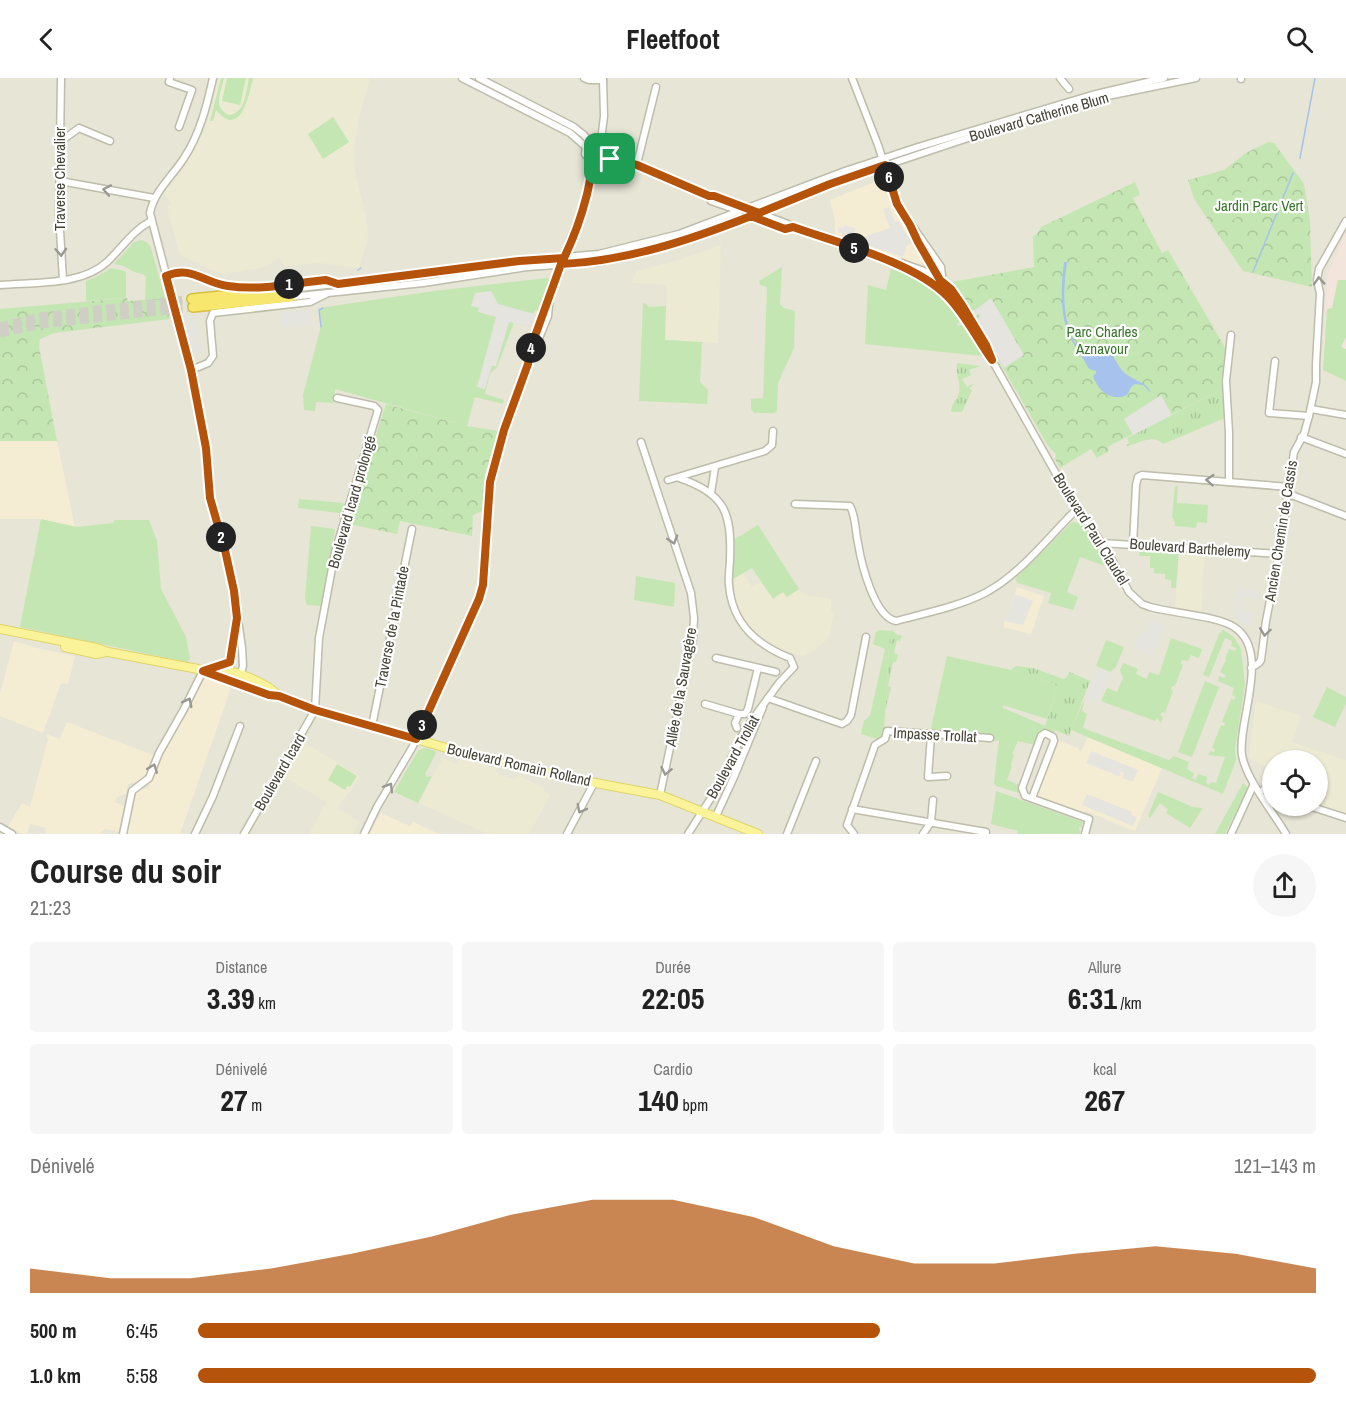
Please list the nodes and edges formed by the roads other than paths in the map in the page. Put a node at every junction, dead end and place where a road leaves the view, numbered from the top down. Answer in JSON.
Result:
{"nodes":[{"id":1,"x":61,"y":78,"type":"edge"},
{"id":2,"x":170,"y":78,"type":"edge"},
{"id":3,"x":213,"y":78,"type":"edge"},
{"id":4,"x":462,"y":78,"type":"edge"},
{"id":5,"x":479,"y":78,"type":"edge"},
{"id":6,"x":584,"y":78,"type":"edge"},
{"id":7,"x":852,"y":78,"type":"edge"},
{"id":8,"x":1060,"y":78,"type":"edge"},
{"id":9,"x":1164,"y":78,"type":"edge"},
{"id":10,"x":1196,"y":78,"type":"edge"},
{"id":11,"x":603,"y":79,"type":"edge"},
{"id":12,"x":489,"y":83,"type":"junction"},
{"id":13,"x":656,"y":87,"type":"dead end"},
{"id":14,"x":1069,"y":89,"type":"dead end"},
{"id":15,"x":486,"y":90,"type":"junction"},
{"id":16,"x":179,"y":127,"type":"dead end"},
{"id":17,"x":602,"y":134,"type":"junction"},
{"id":18,"x":110,"y":141,"type":"dead end"},
{"id":19,"x":60,"y":142,"type":"junction"},
{"id":20,"x":590,"y":145,"type":"junction"},
{"id":21,"x":599,"y":153,"type":"junction"},
{"id":22,"x":589,"y":159,"type":"junction"},
{"id":23,"x":884,"y":162,"type":"junction"},
{"id":24,"x":637,"y":165,"type":"junction"},
{"id":25,"x":591,"y":175,"type":"junction"},
{"id":26,"x":60,"y":181,"type":"junction"},
{"id":27,"x":154,"y":198,"type":"junction"},
{"id":28,"x":743,"y":210,"type":"junction"},
{"id":29,"x":759,"y":213,"type":"junction"},
{"id":30,"x":751,"y":216,"type":"junction"},
{"id":31,"x":151,"y":221,"type":"junction"},
{"id":32,"x":1346,"y":221,"type":"edge"},
{"id":33,"x":793,"y":227,"type":"junction"},
{"id":34,"x":563,"y":261,"type":"junction"},
{"id":35,"x":166,"y":276,"type":"junction"},
{"id":36,"x":63,"y":280,"type":"junction"},
{"id":37,"x":939,"y":283,"type":"junction"},
{"id":38,"x":338,"y":284,"type":"junction"},
{"id":39,"x":0,"y":285,"type":"edge"},
{"id":40,"x":290,"y":293,"type":"junction"},
{"id":41,"x":327,"y":294,"type":"junction"},
{"id":42,"x":193,"y":303,"type":"tunnel mouth"},
{"id":43,"x":1231,"y":335,"type":"dead end"},
{"id":44,"x":1275,"y":361,"type":"dead end"},
{"id":45,"x":191,"y":370,"type":"junction"},
{"id":46,"x":337,"y":398,"type":"dead end"},
{"id":47,"x":1311,"y":409,"type":"junction"},
{"id":48,"x":1346,"y":415,"type":"edge"},
{"id":49,"x":1309,"y":416,"type":"junction"},
{"id":50,"x":773,"y":431,"type":"dead end"},
{"id":51,"x":1301,"y":436,"type":"junction"},
{"id":52,"x":641,"y":442,"type":"dead end"},
{"id":53,"x":1346,"y":454,"type":"edge"},
{"id":54,"x":715,"y":467,"type":"junction"},
{"id":55,"x":679,"y":478,"type":"junction"},
{"id":56,"x":662,"y":482,"type":"junction"},
{"id":57,"x":1229,"y":482,"type":"junction"},
{"id":58,"x":1289,"y":490,"type":"junction"},
{"id":59,"x":711,"y":493,"type":"junction"},
{"id":60,"x":795,"y":504,"type":"dead end"},
{"id":61,"x":1077,"y":509,"type":"junction"},
{"id":62,"x":1346,"y":516,"type":"edge"},
{"id":63,"x":412,"y":529,"type":"dead end"},
{"id":64,"x":1101,"y":543,"type":"junction"},
{"id":65,"x":1133,"y":544,"type":"junction"},
{"id":66,"x":1279,"y":554,"type":"junction"},
{"id":67,"x":237,"y":618,"type":"junction"},
{"id":68,"x":0,"y":629,"type":"edge"},
{"id":69,"x":866,"y":637,"type":"dead end"},
{"id":70,"x":233,"y":650,"type":"junction"},
{"id":71,"x":242,"y":650,"type":"junction"},
{"id":72,"x":716,"y":658,"type":"dead end"},
{"id":73,"x":230,"y":662,"type":"junction"},
{"id":74,"x":758,"y":668,"type":"junction"},
{"id":75,"x":1251,"y":668,"type":"junction"},
{"id":76,"x":207,"y":670,"type":"junction"},
{"id":77,"x":776,"y":672,"type":"dead end"},
{"id":78,"x":242,"y":675,"type":"junction"},
{"id":79,"x":231,"y":678,"type":"junction"},
{"id":80,"x":279,"y":696,"type":"junction"},
{"id":81,"x":766,"y":700,"type":"junction"},
{"id":82,"x":705,"y":704,"type":"dead end"},
{"id":83,"x":315,"y":710,"type":"junction"},
{"id":84,"x":739,"y":714,"type":"junction"},
{"id":85,"x":240,"y":726,"type":"dead end"},
{"id":86,"x":372,"y":726,"type":"junction"},
{"id":87,"x":743,"y":734,"type":"junction"},
{"id":88,"x":931,"y":735,"type":"junction"},
{"id":89,"x":990,"y":738,"type":"dead end"},
{"id":90,"x":416,"y":739,"type":"junction"},
{"id":91,"x":816,"y":761,"type":"dead end"},
{"id":92,"x":947,"y":776,"type":"dead end"},
{"id":93,"x":594,"y":783,"type":"junction"},
{"id":94,"x":1253,"y":786,"type":"junction"},
{"id":95,"x":660,"y":795,"type":"junction"},
{"id":96,"x":1032,"y":798,"type":"junction"},
{"id":97,"x":933,"y":800,"type":"dead end"},
{"id":98,"x":852,"y":809,"type":"junction"},
{"id":99,"x":702,"y":811,"type":"junction"},
{"id":100,"x":1328,"y":812,"type":"edge"},
{"id":101,"x":716,"y":816,"type":"junction"},
{"id":102,"x":1346,"y":818,"type":"edge"},
{"id":103,"x":931,"y":822,"type":"junction"},
{"id":104,"x":0,"y":827,"type":"edge"},
{"id":105,"x":986,"y":832,"type":"dead end"},
{"id":106,"x":12,"y":834,"type":"edge"},
{"id":107,"x":123,"y":834,"type":"edge"},
{"id":108,"x":195,"y":834,"type":"edge"},
{"id":109,"x":244,"y":834,"type":"edge"},
{"id":110,"x":364,"y":834,"type":"edge"},
{"id":111,"x":567,"y":834,"type":"edge"},
{"id":112,"x":688,"y":834,"type":"edge"},
{"id":113,"x":758,"y":834,"type":"edge"},
{"id":114,"x":787,"y":834,"type":"edge"},
{"id":115,"x":854,"y":834,"type":"edge"},
{"id":116,"x":923,"y":834,"type":"edge"},
{"id":117,"x":1085,"y":834,"type":"edge"},
{"id":118,"x":1231,"y":834,"type":"edge"},
{"id":119,"x":1286,"y":834,"type":"edge"}],
"edges":[{"from":1,"to":19,"type":"street","name":"Traverse Chevalier"},
{"from":2,"to":16,"type":"street"},
{"from":3,"to":27,"type":"street"},
{"from":4,"to":15,"type":"street"},
{"from":5,"to":12,"type":"street"},
{"from":6,"to":11,"type":"street"},
{"from":7,"to":23,"type":"street"},
{"from":8,"to":14,"type":"street"},
{"from":9,"to":23,"type":"street","name":"Boulevard Catherine Blum"},
{"from":10,"to":23,"type":"street","name":"Boulevard Catherine Blum"},
{"from":11,"to":17,"type":"street"},
{"from":12,"to":15,"type":"street"},
{"from":12,"to":20,"type":"street"},
{"from":13,"to":24,"type":"street"},
{"from":15,"to":20,"type":"street"},
{"from":17,"to":20,"type":"street"},
{"from":17,"to":21,"type":"street"},
{"from":18,"to":19,"type":"street"},
{"from":19,"to":26,"type":"street","name":"Traverse Chevalier"},
{"from":20,"to":21,"type":"street","name":"Boulevard Paul Claudel"},
{"from":20,"to":22,"type":"street"},
{"from":21,"to":22,"type":"street"},
{"from":21,"to":24,"type":"street","name":"Boulevard Paul Claudel"},
{"from":21,"to":25,"type":"street"},
{"from":22,"to":25,"type":"street"},
{"from":23,"to":28,"type":"street"},
{"from":23,"to":29,"type":"street"},
{"from":23,"to":37,"type":"street"},
{"from":24,"to":28,"type":"street","name":"Boulevard Paul Claudel"},
{"from":25,"to":34,"type":"street"},
{"from":27,"to":26,"type":"street","one_way":true},
{"from":26,"to":36,"type":"street","name":"Traverse Chevalier","one_way":true},
{"from":27,"to":31,"type":"street"},
{"from":28,"to":29,"type":"street","name":"Boulevard Paul Claudel"},
{"from":28,"to":30,"type":"street","name":"Boulevard Paul Claudel"},
{"from":28,"to":34,"type":"street"},
{"from":29,"to":30,"type":"street"},
{"from":29,"to":33,"type":"street","name":"Boulevard Paul Claudel"},
{"from":30,"to":33,"type":"street","name":"Boulevard Paul Claudel"},
{"from":30,"to":34,"type":"street"},
{"from":31,"to":35,"type":"street"},
{"from":31,"to":36,"type":"street"},
{"from":47,"to":32,"type":"street","name":"Ancien Chemin de Cassis","one_way":true},
{"from":33,"to":37,"type":"street","name":"Boulevard Paul Claudel"},
{"from":34,"to":38,"type":"street"},
{"from":34,"to":41,"type":"street"},
{"from":34,"to":90,"type":"street"},
{"from":35,"to":38,"type":"street"},
{"from":35,"to":45,"type":"street"},
{"from":36,"to":39,"type":"street"},
{"from":37,"to":61,"type":"street","name":"Boulevard Paul Claudel"},
{"from":38,"to":40,"type":"street"},
{"from":40,"to":41,"type":"street"},
{"from":40,"to":42,"type":"highway"},
{"from":41,"to":45,"type":"street"},
{"from":43,"to":57,"type":"street"},
{"from":44,"to":49,"type":"street"},
{"from":45,"to":67,"type":"street"},
{"from":46,"to":83,"type":"street","name":"Boulevard Icard prolongé"},
{"from":47,"to":48,"type":"street"},
{"from":47,"to":49,"type":"street","name":"Ancien Chemin de Cassis"},
{"from":49,"to":51,"type":"street","name":"Ancien Chemin de Cassis"},
{"from":50,"to":54,"type":"street"},
{"from":51,"to":53,"type":"street"},
{"from":51,"to":58,"type":"street","name":"Ancien Chemin de Cassis"},
{"from":52,"to":56,"type":"street","name":"Allée de la Sauvagère"},
{"from":54,"to":55,"type":"street"},
{"from":54,"to":59,"type":"street"},
{"from":55,"to":56,"type":"street"},
{"from":55,"to":59,"type":"street"},
{"from":56,"to":95,"type":"street","name":"Allée de la Sauvagère","one_way":true},
{"from":57,"to":58,"type":"street"},
{"from":57,"to":65,"type":"street","one_way":true},
{"from":58,"to":62,"type":"street"},
{"from":58,"to":66,"type":"street","name":"Ancien Chemin de Cassis"},
{"from":59,"to":81,"type":"street","name":"Boulevard Trollat"},
{"from":60,"to":61,"type":"street"},
{"from":61,"to":64,"type":"street","name":"Boulevard Paul Claudel"},
{"from":63,"to":86,"type":"street","name":"Traverse de la Pintade"},
{"from":64,"to":65,"type":"street","name":"Boulevard Barthelemy"},
{"from":64,"to":75,"type":"street","name":"Boulevard Paul Claudel"},
{"from":65,"to":66,"type":"street","name":"Boulevard Barthelemy"},
{"from":66,"to":75,"type":"street","name":"Ancien Chemin de Cassis","one_way":true},
{"from":67,"to":70,"type":"street"},
{"from":67,"to":71,"type":"street"},
{"from":68,"to":76,"type":"main road","name":"Boulevard Romain Rolland"},
{"from":69,"to":81,"type":"street"},
{"from":70,"to":71,"type":"street"},
{"from":70,"to":73,"type":"street"},
{"from":71,"to":78,"type":"street"},
{"from":72,"to":74,"type":"street"},
{"from":73,"to":76,"type":"street"},
{"from":73,"to":79,"type":"street"},
{"from":74,"to":77,"type":"street"},
{"from":74,"to":84,"type":"street"},
{"from":75,"to":94,"type":"street","name":"Boulevard Paul Claudel"},
{"from":76,"to":79,"type":"main road","name":"Boulevard Romain Rolland"},
{"from":107,"to":76,"type":"street","one_way":true},
{"from":78,"to":79,"type":"main road","name":"Boulevard Romain Rolland"},
{"from":78,"to":80,"type":"main road","name":"Boulevard Romain Rolland"},
{"from":79,"to":80,"type":"main road","name":"Boulevard Romain Rolland"},
{"from":80,"to":83,"type":"main road","name":"Boulevard Romain Rolland"},
{"from":81,"to":87,"type":"street","name":"Boulevard Trollat"},
{"from":81,"to":101,"type":"street","name":"Boulevard Trollat"},
{"from":82,"to":84,"type":"street"},
{"from":83,"to":86,"type":"main road","name":"Boulevard Romain Rolland"},
{"from":83,"to":109,"type":"street","name":"Boulevard Icard"},
{"from":84,"to":87,"type":"street"},
{"from":85,"to":108,"type":"street"},
{"from":86,"to":90,"type":"main road","name":"Boulevard Romain Rolland"},
{"from":87,"to":99,"type":"street","name":"Boulevard Trollat"},
{"from":88,"to":89,"type":"street","name":"Impasse Trollat"},
{"from":88,"to":92,"type":"street"},
{"from":88,"to":98,"type":"street","name":"Impasse Trollat"},
{"from":90,"to":93,"type":"main road","name":"Boulevard Romain Rolland"},
{"from":110,"to":90,"type":"street","one_way":true},
{"from":91,"to":114,"type":"street"},
{"from":93,"to":95,"type":"main road","name":"Boulevard Romain Rolland"},
{"from":93,"to":111,"type":"street","one_way":true},
{"from":94,"to":118,"type":"street"},
{"from":94,"to":119,"type":"street","name":"Boulevard Paul Claudel"},
{"from":95,"to":99,"type":"main road","name":"Boulevard Romain Rolland"},
{"from":96,"to":96,"type":"street"},
{"from":96,"to":117,"type":"street"},
{"from":97,"to":103,"type":"street"},
{"from":98,"to":103,"type":"street"},
{"from":98,"to":115,"type":"street","name":"Impasse Trollat"},
{"from":99,"to":101,"type":"main road","name":"Boulevard Romain Rolland"},
{"from":99,"to":112,"type":"street","name":"Boulevard Trollat"},
{"from":100,"to":102,"type":"street"},
{"from":101,"to":113,"type":"main road","name":"Boulevard Romain Rolland"},
{"from":103,"to":105,"type":"street"},
{"from":103,"to":116,"type":"street"},
{"from":104,"to":106,"type":"street"}]}
